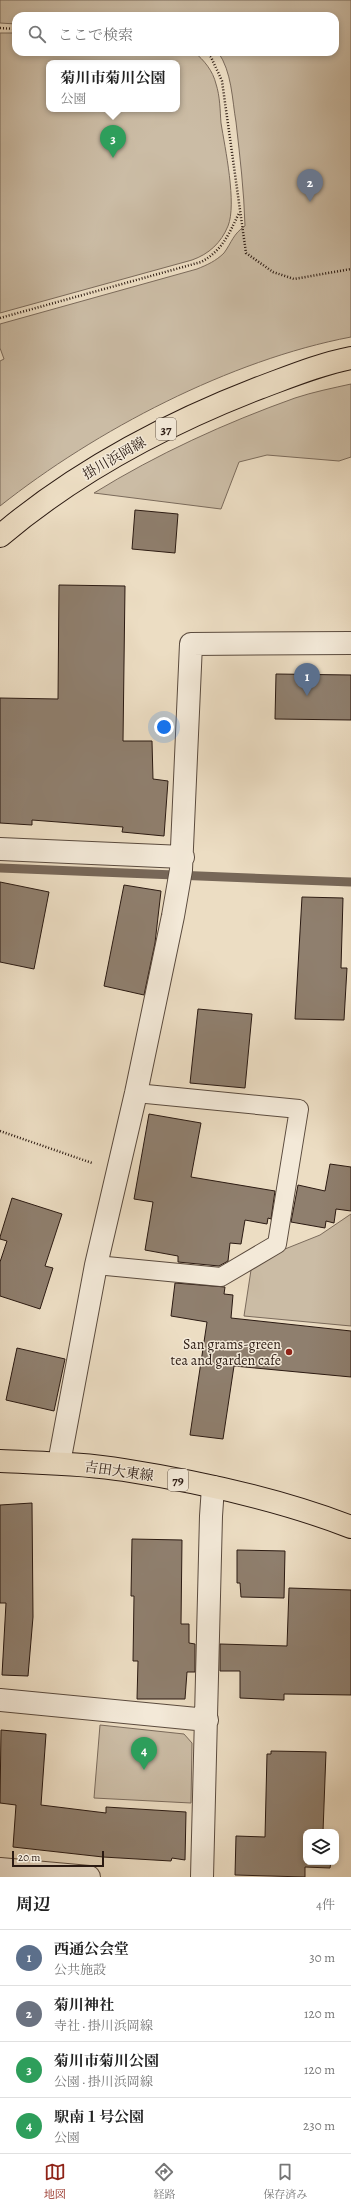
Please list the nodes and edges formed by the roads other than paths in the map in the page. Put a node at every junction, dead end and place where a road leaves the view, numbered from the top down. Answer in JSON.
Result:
{"nodes":[{"id":1,"x":351,"y":358,"type":"edge"},
{"id":2,"x":0,"y":536,"type":"edge"},
{"id":3,"x":351,"y":643,"type":"edge"},
{"id":4,"x":0,"y":849,"type":"edge"},
{"id":5,"x":181,"y":869,"type":"junction"},
{"id":6,"x":136,"y":1093,"type":"junction"},
{"id":7,"x":96,"y":1265,"type":"junction"},
{"id":8,"x":0,"y":1461,"type":"edge"},
{"id":9,"x":60,"y":1463,"type":"junction"},
{"id":10,"x":213,"y":1488,"type":"junction"},
{"id":11,"x":351,"y":1528,"type":"edge"},
{"id":12,"x":0,"y":1700,"type":"edge"},
{"id":13,"x":207,"y":1720,"type":"junction"},
{"id":14,"x":0,"y":1869,"type":"edge"},
{"id":15,"x":89,"y":1877,"type":"edge"},
{"id":16,"x":202,"y":1877,"type":"edge"}],
"edges":[{"from":1,"to":2,"type":"main road","name":"掛川浜岡線","number":"37"},
{"from":3,"to":5,"type":"street"},
{"from":4,"to":5,"type":"street"},
{"from":5,"to":6,"type":"street"},
{"from":6,"to":7,"type":"street"},
{"from":6,"to":7,"type":"lane"},
{"from":7,"to":9,"type":"street"},
{"from":8,"to":9,"type":"main road","name":"吉田大東線","number":"79"},
{"from":9,"to":10,"type":"main road","name":"吉田大東線","number":"79"},
{"from":10,"to":11,"type":"main road","name":"吉田大東線","number":"79"},
{"from":10,"to":13,"type":"street"},
{"from":12,"to":13,"type":"street"},
{"from":13,"to":16,"type":"street"},
{"from":14,"to":15,"type":"street"}]}
